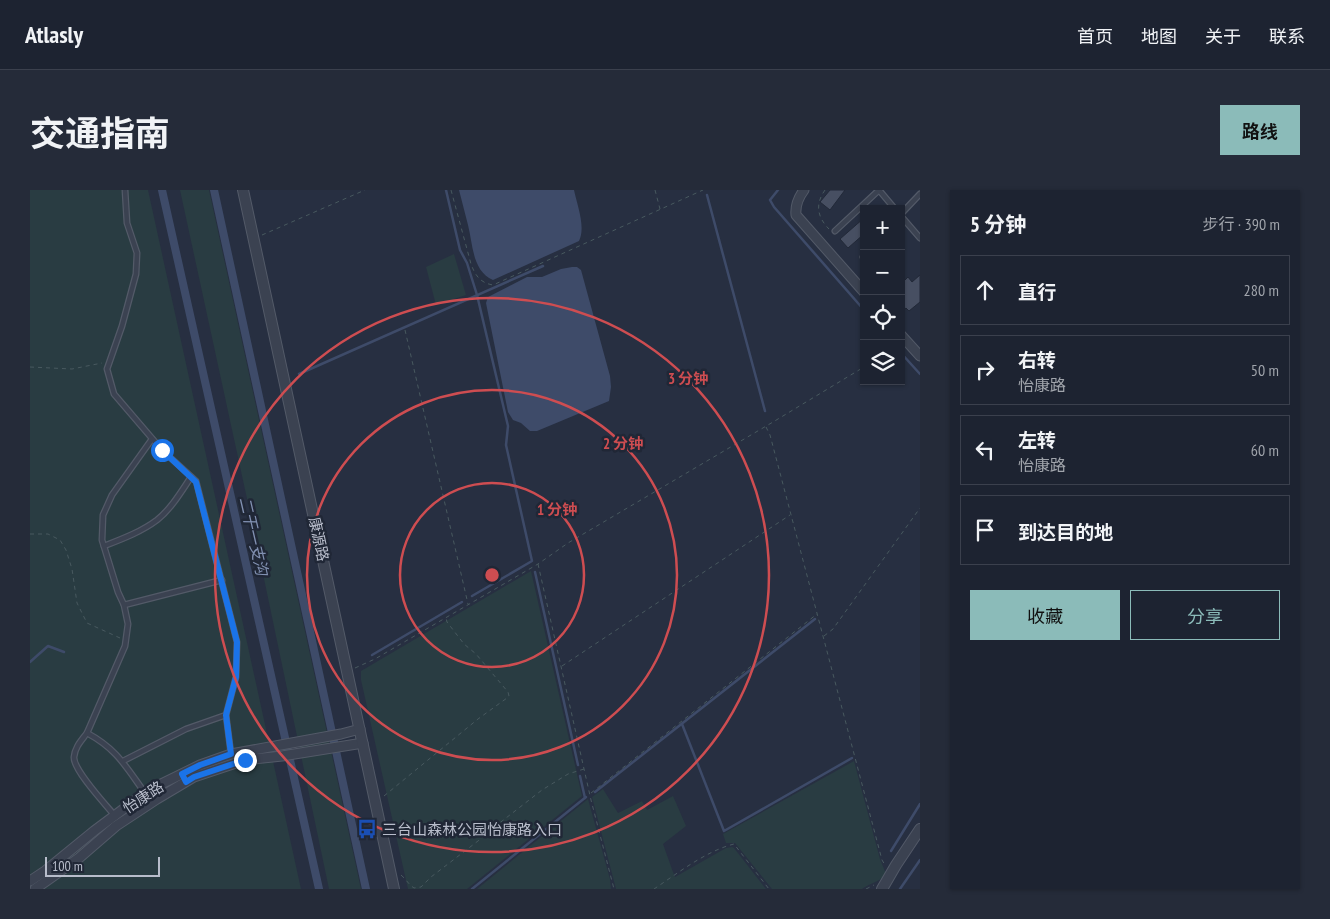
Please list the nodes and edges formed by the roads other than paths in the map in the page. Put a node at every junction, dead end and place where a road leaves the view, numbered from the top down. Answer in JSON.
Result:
{"nodes":[{"id":1,"x":125,"y":190,"type":"edge"},
{"id":2,"x":243,"y":190,"type":"edge"},
{"id":3,"x":804,"y":190,"type":"edge"},
{"id":4,"x":879,"y":190,"type":"edge"},
{"id":5,"x":920,"y":194,"type":"edge"},
{"id":6,"x":892,"y":205,"type":"edge"},
{"id":7,"x":905,"y":211,"type":"edge"},
{"id":8,"x":905,"y":224,"type":"edge"},
{"id":9,"x":835,"y":231,"type":"road end"},
{"id":10,"x":920,"y":238,"type":"edge"},
{"id":11,"x":860,"y":287,"type":"edge"},
{"id":12,"x":905,"y":339,"type":"edge"},
{"id":13,"x":918,"y":351,"type":"edge"},
{"id":14,"x":152,"y":439,"type":"junction"},
{"id":15,"x":191,"y":477,"type":"junction"},
{"id":16,"x":104,"y":546,"type":"junction"},
{"id":17,"x":222,"y":580,"type":"junction"},
{"id":18,"x":124,"y":605,"type":"junction"},
{"id":19,"x":226,"y":715,"type":"junction"},
{"id":20,"x":360,"y":729,"type":"junction"},
{"id":21,"x":87,"y":734,"type":"junction"},
{"id":22,"x":363,"y":743,"type":"junction"},
{"id":23,"x":231,"y":754,"type":"junction"},
{"id":24,"x":122,"y":761,"type":"junction"},
{"id":25,"x":184,"y":778,"type":"junction"},
{"id":26,"x":145,"y":793,"type":"junction"},
{"id":27,"x":118,"y":819,"type":"junction"},
{"id":28,"x":920,"y":829,"type":"edge"},
{"id":29,"x":68,"y":853,"type":"junction"},
{"id":30,"x":74,"y":861,"type":"junction"},
{"id":31,"x":30,"y":881,"type":"edge"},
{"id":32,"x":35,"y":889,"type":"edge"},
{"id":33,"x":394,"y":889,"type":"edge"},
{"id":34,"x":882,"y":889,"type":"edge"}],
"edges":[{"from":1,"to":14,"type":"lane"},
{"from":2,"to":20,"type":"street","name":"康源路"},
{"from":3,"to":11,"type":"street"},
{"from":4,"to":6,"type":"lane"},
{"from":4,"to":9,"type":"lane"},
{"from":5,"to":7,"type":"lane"},
{"from":8,"to":10,"type":"lane"},
{"from":12,"to":13,"type":"street"},
{"from":14,"to":15,"type":"lane"},
{"from":14,"to":16,"type":"lane"},
{"from":15,"to":16,"type":"lane"},
{"from":15,"to":17,"type":"lane"},
{"from":16,"to":18,"type":"lane"},
{"from":17,"to":18,"type":"lane"},
{"from":17,"to":19,"type":"lane"},
{"from":18,"to":21,"type":"lane"},
{"from":19,"to":23,"type":"lane"},
{"from":19,"to":24,"type":"lane"},
{"from":20,"to":22,"type":"street","name":"康源路"},
{"from":20,"to":23,"type":"street","name":"怡康路"},
{"from":21,"to":24,"type":"lane"},
{"from":21,"to":27,"type":"lane"},
{"from":22,"to":25,"type":"street","name":"怡康路"},
{"from":22,"to":33,"type":"street","name":"康源路"},
{"from":23,"to":25,"type":"street","name":"怡康路"},
{"from":24,"to":26,"type":"lane"},
{"from":25,"to":26,"type":"street","name":"怡康路"},
{"from":25,"to":27,"type":"street","name":"怡康路"},
{"from":26,"to":27,"type":"street","name":"怡康路"},
{"from":27,"to":29,"type":"street","name":"怡康路"},
{"from":27,"to":30,"type":"street","name":"怡康路"},
{"from":28,"to":34,"type":"street"},
{"from":29,"to":30,"type":"lane"},
{"from":29,"to":31,"type":"street","name":"怡康路"},
{"from":30,"to":32,"type":"street","name":"怡康路"}]}
